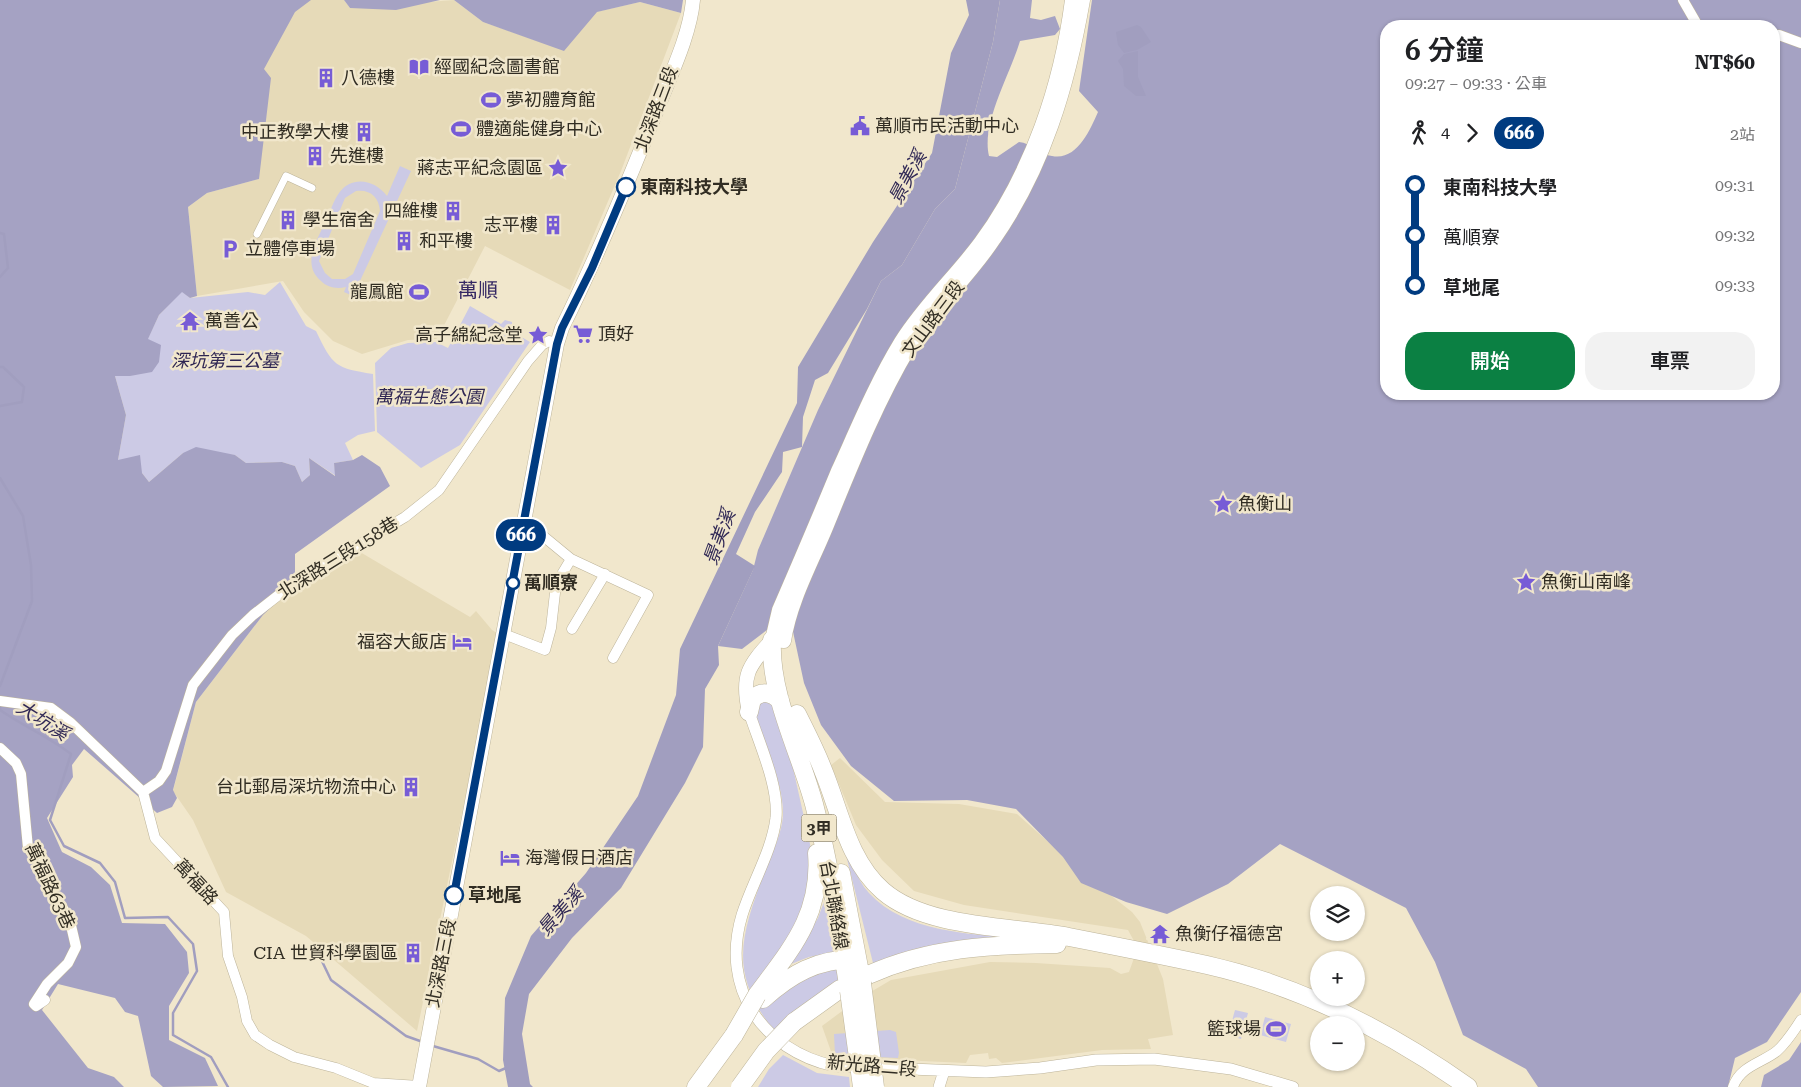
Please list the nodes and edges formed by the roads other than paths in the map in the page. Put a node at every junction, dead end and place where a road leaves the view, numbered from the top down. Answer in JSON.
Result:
{"nodes":[{"id":1,"x":693,"y":0,"type":"edge"},
{"id":2,"x":1683,"y":0,"type":"edge"},
{"id":3,"x":1077,"y":5,"type":"edge"},
{"id":4,"x":1695,"y":20,"type":"edge"},
{"id":5,"x":1780,"y":35,"type":"edge"},
{"id":6,"x":1801,"y":43,"type":"edge"},
{"id":7,"x":312,"y":188,"type":"dead end"},
{"id":8,"x":257,"y":234,"type":"dead end"},
{"id":9,"x":557,"y":344,"type":"junction"},
{"id":10,"x":522,"y":529,"type":"junction"},
{"id":11,"x":571,"y":559,"type":"junction"},
{"id":12,"x":605,"y":574,"type":"junction"},
{"id":13,"x":572,"y":629,"type":"dead end"},
{"id":14,"x":504,"y":634,"type":"junction"},
{"id":15,"x":778,"y":641,"type":"junction"},
{"id":16,"x":613,"y":658,"type":"dead end"},
{"id":17,"x":780,"y":700,"type":"junction"},
{"id":18,"x":0,"y":701,"type":"edge"},
{"id":19,"x":749,"y":712,"type":"junction"},
{"id":20,"x":797,"y":714,"type":"junction"},
{"id":21,"x":0,"y":748,"type":"edge"},
{"id":22,"x":799,"y":754,"type":"junction"},
{"id":23,"x":143,"y":792,"type":"junction"},
{"id":24,"x":1120,"y":948,"type":"junction"},
{"id":25,"x":851,"y":959,"type":"junction"},
{"id":26,"x":855,"y":984,"type":"junction"},
{"id":27,"x":759,"y":998,"type":"junction"},
{"id":28,"x":45,"y":1000,"type":"dead end"},
{"id":29,"x":1801,"y":1020,"type":"edge"},
{"id":30,"x":944,"y":1071,"type":"junction"},
{"id":31,"x":419,"y":1087,"type":"edge"},
{"id":32,"x":696,"y":1087,"type":"edge"},
{"id":33,"x":740,"y":1087,"type":"edge"},
{"id":34,"x":862,"y":1087,"type":"edge"},
{"id":35,"x":875,"y":1087,"type":"edge"},
{"id":36,"x":939,"y":1087,"type":"edge"},
{"id":37,"x":1293,"y":1087,"type":"edge"},
{"id":38,"x":1468,"y":1087,"type":"edge"},
{"id":39,"x":1733,"y":1087,"type":"edge"}],
"edges":[{"from":1,"to":9,"type":"main road","name":"北深路三段"},
{"from":2,"to":4,"type":"street"},
{"from":3,"to":15,"type":"main road","name":"文山路三段"},
{"from":5,"to":6,"type":"street"},
{"from":7,"to":8,"type":"street"},
{"from":9,"to":10,"type":"main road","name":"北深路三段"},
{"from":9,"to":23,"type":"street","name":"北深路三段158巷"},
{"from":10,"to":11,"type":"street"},
{"from":10,"to":14,"type":"main road","name":"北深路三段"},
{"from":11,"to":12,"type":"street"},
{"from":11,"to":14,"type":"street"},
{"from":12,"to":13,"type":"street"},
{"from":12,"to":16,"type":"street"},
{"from":14,"to":31,"type":"main road","name":"北深路三段"},
{"from":15,"to":17,"type":"highway","name":"台北聯絡線","number":"3甲"},
{"from":15,"to":19,"type":"main road","name":"新光路二段"},
{"from":15,"to":20,"type":"highway","name":"台北聯絡線","number":"3甲"},
{"from":17,"to":19,"type":"highway"},
{"from":17,"to":22,"type":"highway","name":"台北聯絡線","number":"3甲"},
{"from":18,"to":23,"type":"street"},
{"from":19,"to":30,"type":"street","name":"新光路二段"},
{"from":20,"to":24,"type":"highway"},
{"from":20,"to":25,"type":"highway","name":"台北聯絡線","number":"3甲"},
{"from":21,"to":28,"type":"street","name":"萬福路63巷"},
{"from":22,"to":25,"type":"highway","name":"台北聯絡線","number":"3甲"},
{"from":22,"to":27,"type":"highway"},
{"from":23,"to":31,"type":"street","name":"萬福路"},
{"from":24,"to":26,"type":"highway"},
{"from":24,"to":38,"type":"highway"},
{"from":25,"to":26,"type":"highway","name":"台北聯絡線","number":"3甲"},
{"from":25,"to":27,"type":"highway"},
{"from":26,"to":33,"type":"highway","bridge":true},
{"from":26,"to":34,"type":"highway","name":"台北聯絡線","number":"3甲","bridge":true},
{"from":26,"to":35,"type":"highway","name":"台北聯絡線","number":"3甲","bridge":true},
{"from":27,"to":32,"type":"highway","bridge":true},
{"from":29,"to":39,"type":"street"},
{"from":30,"to":36,"type":"street"},
{"from":30,"to":37,"type":"street","name":"新光路二段"}]}
